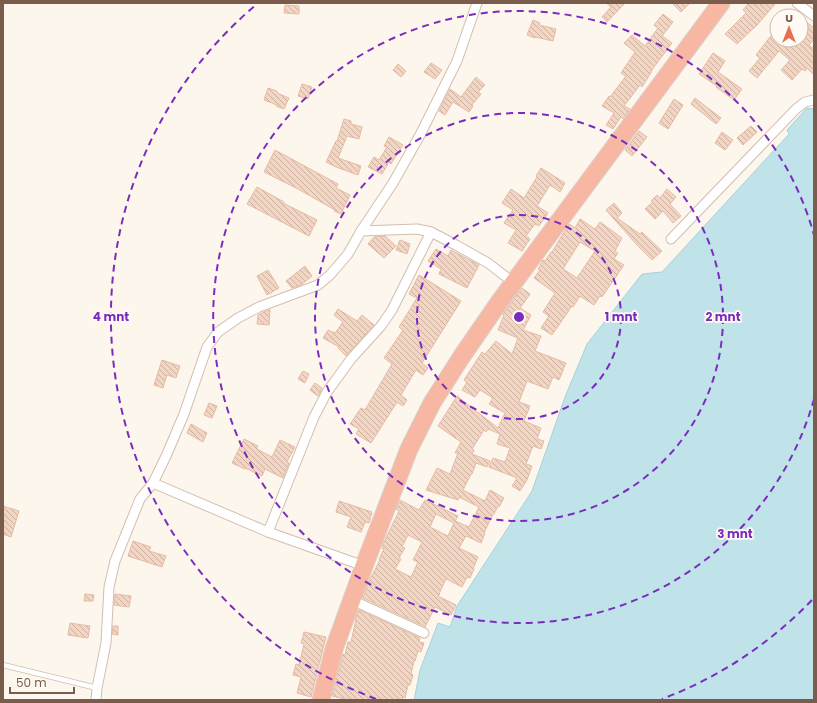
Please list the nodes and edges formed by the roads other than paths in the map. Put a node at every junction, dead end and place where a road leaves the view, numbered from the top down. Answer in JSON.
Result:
{"nodes":[{"id":1,"x":476,"y":3,"type":"edge"},
{"id":2,"x":721,"y":3,"type":"edge"},
{"id":3,"x":797,"y":3,"type":"edge"},
{"id":4,"x":814,"y":16,"type":"edge"},
{"id":5,"x":814,"y":100,"type":"edge"},
{"id":6,"x":361,"y":231,"type":"junction"},
{"id":7,"x":431,"y":232,"type":"junction"},
{"id":8,"x":671,"y":240,"type":"dead end"},
{"id":9,"x":514,"y":283,"type":"junction"},
{"id":10,"x":153,"y":483,"type":"junction"},
{"id":11,"x":268,"y":532,"type":"junction"},
{"id":12,"x":364,"y":566,"type":"junction"},
{"id":13,"x":352,"y":600,"type":"junction"},
{"id":14,"x":424,"y":633,"type":"dead end"},
{"id":15,"x":3,"y":665,"type":"edge"},
{"id":16,"x":97,"y":688,"type":"junction"},
{"id":17,"x":96,"y":700,"type":"edge"},
{"id":18,"x":321,"y":700,"type":"edge"}],
"edges":[{"from":1,"to":6,"type":"street"},
{"from":2,"to":9,"type":"highway"},
{"from":3,"to":4,"type":"street"},
{"from":5,"to":8,"type":"street"},
{"from":6,"to":7,"type":"street"},
{"from":6,"to":10,"type":"street"},
{"from":7,"to":9,"type":"street"},
{"from":7,"to":11,"type":"street"},
{"from":9,"to":12,"type":"highway"},
{"from":10,"to":11,"type":"street"},
{"from":10,"to":16,"type":"street"},
{"from":11,"to":12,"type":"street"},
{"from":12,"to":13,"type":"highway"},
{"from":13,"to":14,"type":"street"},
{"from":13,"to":18,"type":"highway"},
{"from":15,"to":16,"type":"lane"},
{"from":16,"to":17,"type":"street"}]}
